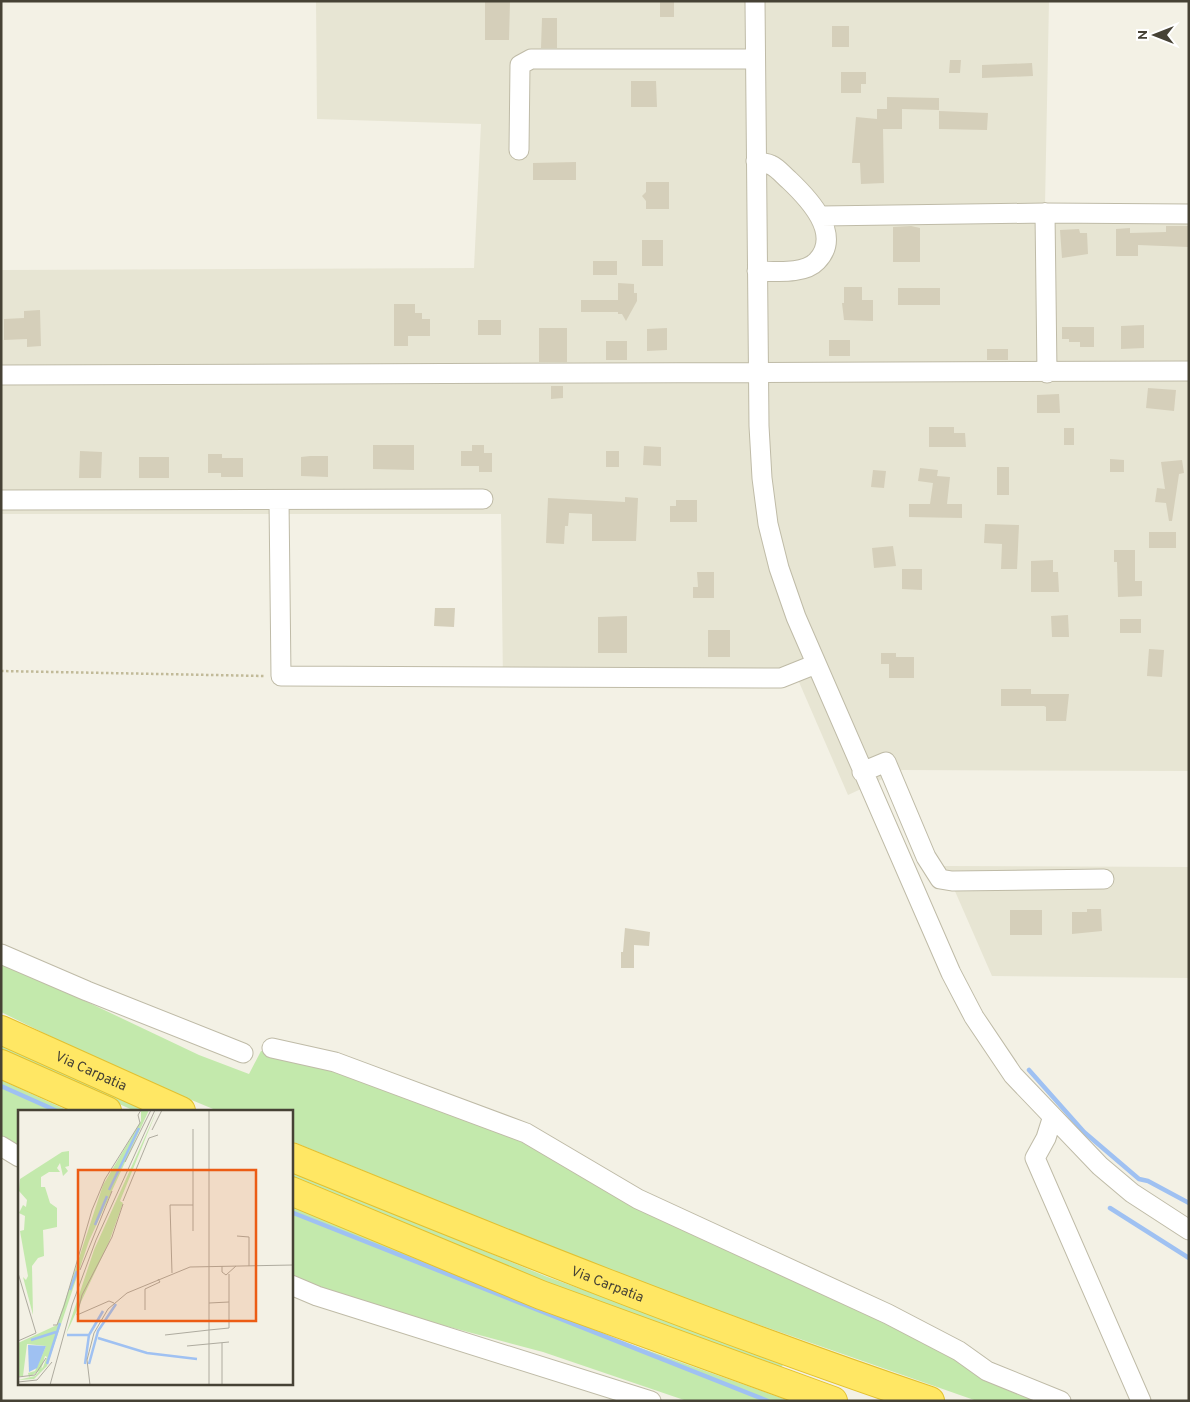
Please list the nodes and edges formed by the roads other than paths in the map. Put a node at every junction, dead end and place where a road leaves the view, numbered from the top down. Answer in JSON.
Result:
{"nodes":[{"id":1,"x":755,"y":1,"type":"edge"},
{"id":2,"x":756,"y":58,"type":"junction"},
{"id":3,"x":519,"y":150,"type":"dead end"},
{"id":4,"x":756,"y":162,"type":"junction"},
{"id":5,"x":1045,"y":213,"type":"junction"},
{"id":6,"x":1189,"y":214,"type":"edge"},
{"id":7,"x":821,"y":216,"type":"junction"},
{"id":8,"x":757,"y":271,"type":"junction"},
{"id":9,"x":1189,"y":371,"type":"edge"},
{"id":10,"x":758,"y":373,"type":"junction"},
{"id":11,"x":1047,"y":373,"type":"junction"},
{"id":12,"x":1,"y":375,"type":"edge"},
{"id":13,"x":483,"y":499,"type":"dead end"},
{"id":14,"x":1,"y":500,"type":"edge"},
{"id":15,"x":279,"y":500,"type":"junction"},
{"id":16,"x":816,"y":664,"type":"junction"},
{"id":17,"x":862,"y":772,"type":"junction"},
{"id":18,"x":1104,"y":879,"type":"dead end"},
{"id":19,"x":1,"y":954,"type":"edge"},
{"id":20,"x":1,"y":1030,"type":"edge"},
{"id":21,"x":272,"y":1048,"type":"dead end"},
{"id":22,"x":243,"y":1053,"type":"dead end"},
{"id":23,"x":1,"y":1064,"type":"edge"},
{"id":24,"x":105,"y":1110,"type":"edge"},
{"id":25,"x":179,"y":1110,"type":"edge"},
{"id":26,"x":1052,"y":1118,"type":"junction"},
{"id":27,"x":1,"y":1146,"type":"edge"},
{"id":28,"x":18,"y":1156,"type":"edge"},
{"id":29,"x":292,"y":1157,"type":"edge"},
{"id":30,"x":292,"y":1190,"type":"edge"},
{"id":31,"x":1189,"y":1230,"type":"edge"},
{"id":32,"x":292,"y":1285,"type":"edge"},
{"id":33,"x":651,"y":1401,"type":"edge"},
{"id":34,"x":833,"y":1401,"type":"edge"},
{"id":35,"x":930,"y":1401,"type":"edge"},
{"id":36,"x":1061,"y":1401,"type":"edge"},
{"id":37,"x":1141,"y":1401,"type":"edge"}],
"edges":[{"from":1,"to":2,"type":"street"},
{"from":2,"to":3,"type":"street"},
{"from":2,"to":4,"type":"street"},
{"from":4,"to":7,"type":"street"},
{"from":4,"to":8,"type":"street"},
{"from":5,"to":6,"type":"street"},
{"from":5,"to":7,"type":"street"},
{"from":5,"to":11,"type":"street"},
{"from":7,"to":8,"type":"street"},
{"from":8,"to":10,"type":"street"},
{"from":9,"to":11,"type":"street"},
{"from":10,"to":11,"type":"street"},
{"from":10,"to":12,"type":"street"},
{"from":10,"to":16,"type":"street"},
{"from":13,"to":15,"type":"street"},
{"from":14,"to":15,"type":"street"},
{"from":15,"to":16,"type":"street"},
{"from":16,"to":17,"type":"street"},
{"from":17,"to":18,"type":"street"},
{"from":17,"to":26,"type":"street"},
{"from":19,"to":22,"type":"street"},
{"from":20,"to":25,"type":"highway","name":"Via Carpatia"},
{"from":21,"to":36,"type":"street"},
{"from":23,"to":24,"type":"highway"},
{"from":26,"to":31,"type":"street"},
{"from":26,"to":37,"type":"street"},
{"from":27,"to":28,"type":"street"},
{"from":29,"to":35,"type":"highway","name":"Via Carpatia"},
{"from":30,"to":34,"type":"highway"},
{"from":32,"to":33,"type":"street"}]}
